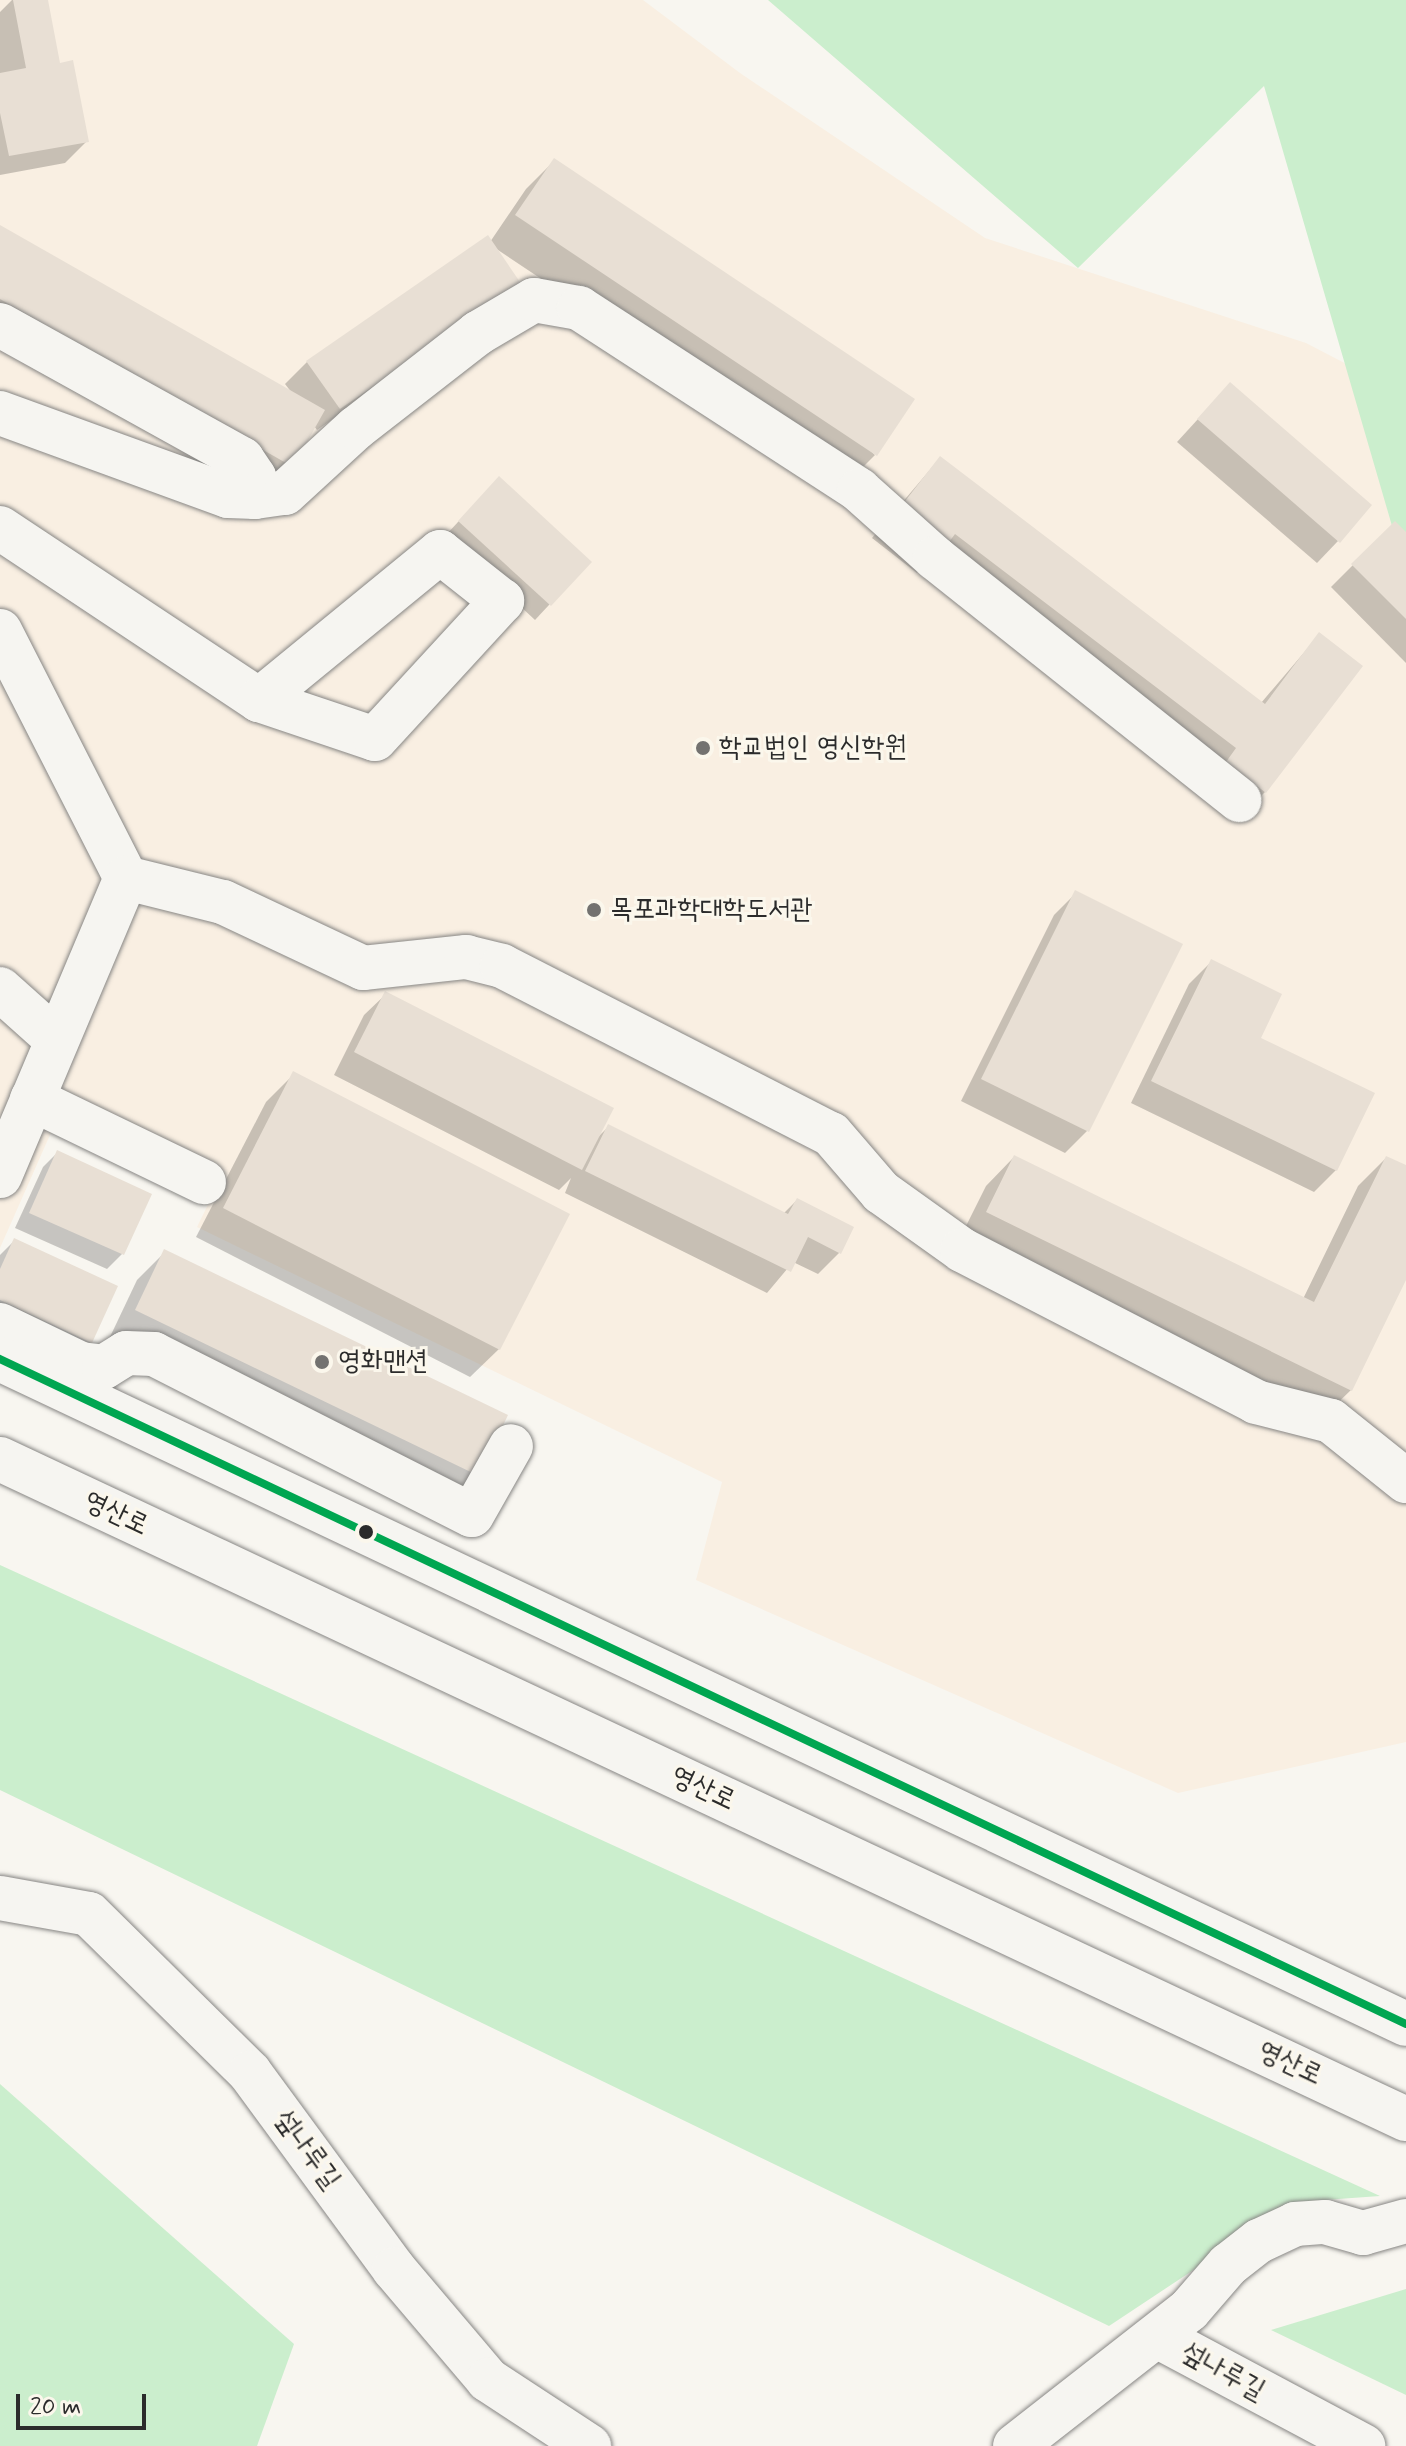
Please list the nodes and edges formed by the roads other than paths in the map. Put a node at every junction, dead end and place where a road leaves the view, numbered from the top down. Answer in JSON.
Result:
{"nodes":[{"id":1,"x":0,"y":325,"type":"edge"},
{"id":2,"x":0,"y":413,"type":"edge"},
{"id":3,"x":255,"y":497,"type":"junction"},
{"id":4,"x":0,"y":528,"type":"edge"},
{"id":5,"x":0,"y":631,"type":"edge"},
{"id":6,"x":259,"y":700,"type":"junction"},
{"id":7,"x":1239,"y":800,"type":"dead end"},
{"id":8,"x":126,"y":878,"type":"junction"},
{"id":9,"x":0,"y":989,"type":"edge"},
{"id":10,"x":57,"y":1040,"type":"junction"},
{"id":11,"x":32,"y":1099,"type":"junction"},
{"id":12,"x":0,"y":1176,"type":"edge"},
{"id":13,"x":204,"y":1182,"type":"dead end"},
{"id":14,"x":0,"y":1325,"type":"edge"},
{"id":15,"x":0,"y":1359,"type":"edge"},
{"id":16,"x":511,"y":1446,"type":"dead end"},
{"id":17,"x":0,"y":1459,"type":"edge"},
{"id":18,"x":1406,"y":1481,"type":"edge"},
{"id":19,"x":0,"y":1898,"type":"edge"},
{"id":20,"x":1406,"y":2024,"type":"edge"},
{"id":21,"x":1406,"y":2119,"type":"edge"},
{"id":22,"x":1406,"y":2221,"type":"edge"},
{"id":23,"x":1157,"y":2336,"type":"junction"},
{"id":24,"x":589,"y":2446,"type":"edge"},
{"id":25,"x":1015,"y":2446,"type":"edge"},
{"id":26,"x":1363,"y":2446,"type":"edge"}],
"edges":[{"from":1,"to":3,"type":"street"},
{"from":2,"to":3,"type":"street"},
{"from":3,"to":7,"type":"street"},
{"from":4,"to":6,"type":"street"},
{"from":5,"to":8,"type":"street"},
{"from":6,"to":6,"type":"street"},
{"from":8,"to":10,"type":"street"},
{"from":8,"to":18,"type":"street"},
{"from":9,"to":10,"type":"street"},
{"from":10,"to":11,"type":"street"},
{"from":11,"to":12,"type":"street"},
{"from":11,"to":13,"type":"street"},
{"from":14,"to":16,"type":"street"},
{"from":15,"to":20,"type":"street"},
{"from":17,"to":21,"type":"street","name":"영산로"},
{"from":19,"to":24,"type":"street","name":"섶나루길"},
{"from":22,"to":23,"type":"street"},
{"from":23,"to":25,"type":"street","name":"섶나루길"},
{"from":23,"to":26,"type":"street","name":"섶나루길"}]}
